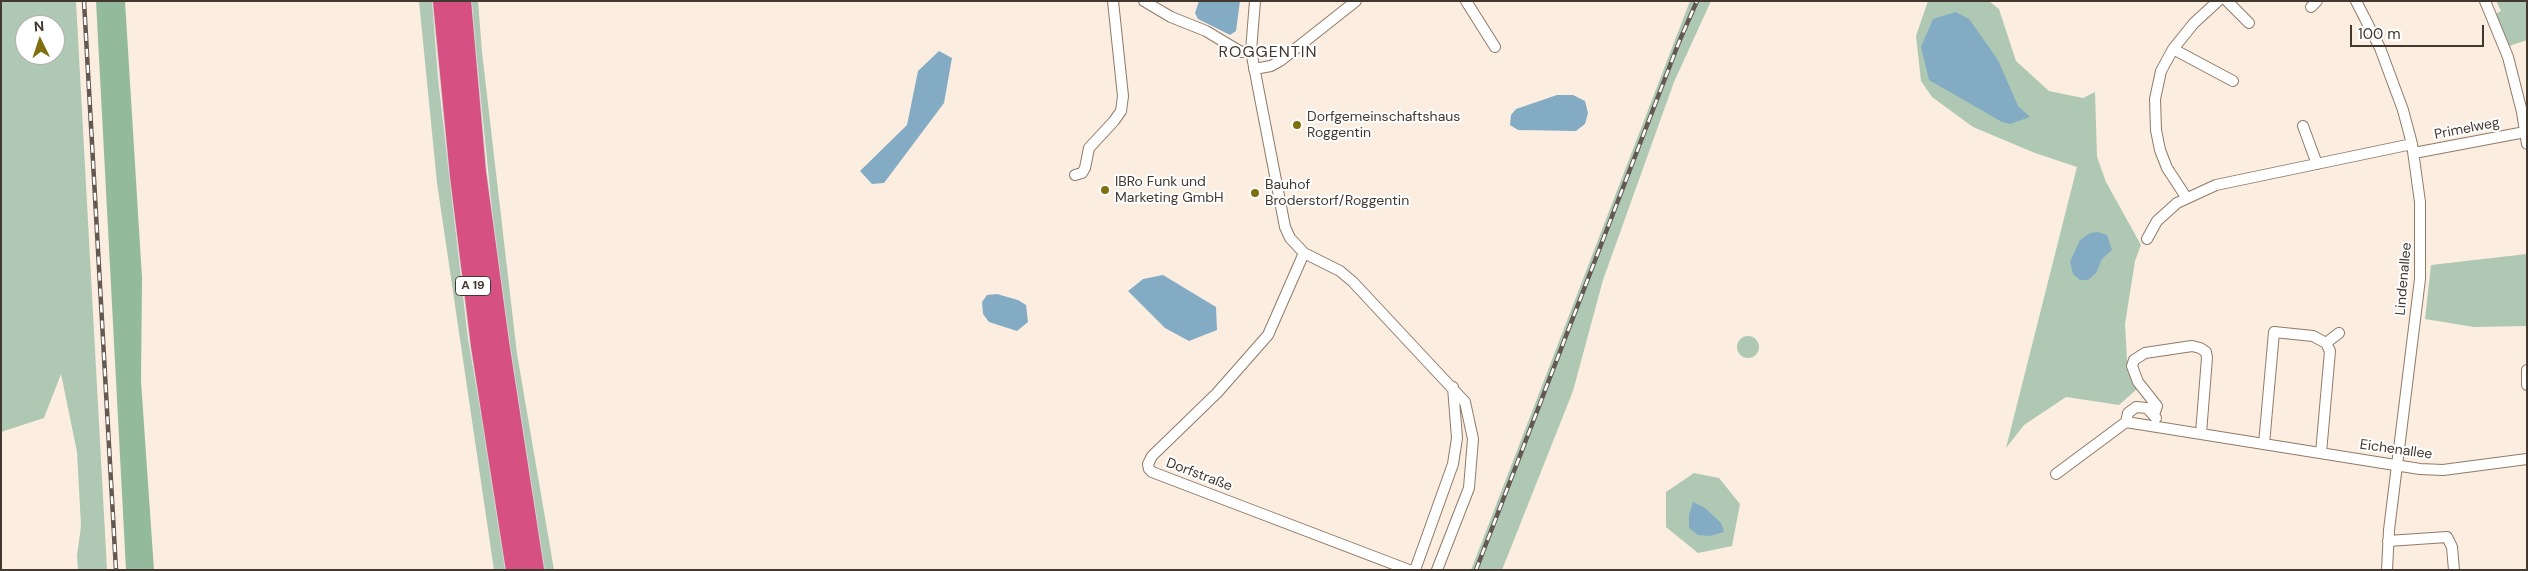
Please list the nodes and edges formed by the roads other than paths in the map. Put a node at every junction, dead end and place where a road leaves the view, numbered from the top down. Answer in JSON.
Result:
{"nodes":[{"id":1,"x":442,"y":1,"type":"edge"},
{"id":2,"x":461,"y":1,"type":"edge"},
{"id":3,"x":1113,"y":1,"type":"edge"},
{"id":4,"x":1144,"y":1,"type":"edge"},
{"id":5,"x":1255,"y":1,"type":"edge"},
{"id":6,"x":1356,"y":1,"type":"edge"},
{"id":7,"x":1466,"y":1,"type":"edge"},
{"id":8,"x":2218,"y":1,"type":"edge"},
{"id":9,"x":2227,"y":1,"type":"edge"},
{"id":10,"x":2356,"y":1,"type":"edge"},
{"id":11,"x":2485,"y":1,"type":"edge"},
{"id":12,"x":2249,"y":23,"type":"dead end"},
{"id":13,"x":1495,"y":47,"type":"dead end"},
{"id":14,"x":2173,"y":49,"type":"junction"},
{"id":15,"x":1251,"y":51,"type":"junction"},
{"id":16,"x":1254,"y":69,"type":"junction"},
{"id":17,"x":2233,"y":81,"type":"dead end"},
{"id":18,"x":2303,"y":126,"type":"dead end"},
{"id":19,"x":2526,"y":139,"type":"edge"},
{"id":20,"x":2413,"y":149,"type":"junction"},
{"id":21,"x":2317,"y":164,"type":"junction"},
{"id":22,"x":1075,"y":175,"type":"dead end"},
{"id":23,"x":2186,"y":197,"type":"junction"},
{"id":24,"x":2147,"y":238,"type":"dead end"},
{"id":25,"x":1304,"y":253,"type":"junction"},
{"id":26,"x":2339,"y":333,"type":"dead end"},
{"id":27,"x":2326,"y":343,"type":"junction"},
{"id":28,"x":2527,"y":370,"type":"edge"},
{"id":29,"x":2527,"y":385,"type":"edge"},
{"id":30,"x":1453,"y":387,"type":"junction"},
{"id":31,"x":2154,"y":415,"type":"junction"},
{"id":32,"x":2126,"y":422,"type":"junction"},
{"id":33,"x":2163,"y":427,"type":"junction"},
{"id":34,"x":2200,"y":433,"type":"junction"},
{"id":35,"x":2264,"y":444,"type":"junction"},
{"id":36,"x":2321,"y":453,"type":"junction"},
{"id":37,"x":2527,"y":459,"type":"edge"},
{"id":38,"x":2396,"y":466,"type":"junction"},
{"id":39,"x":2056,"y":474,"type":"dead end"},
{"id":40,"x":2388,"y":541,"type":"junction"},
{"id":41,"x":516,"y":570,"type":"edge"},
{"id":42,"x":534,"y":570,"type":"edge"},
{"id":43,"x":1409,"y":570,"type":"edge"},
{"id":44,"x":1415,"y":570,"type":"edge"},
{"id":45,"x":1436,"y":570,"type":"edge"},
{"id":46,"x":2387,"y":570,"type":"edge"},
{"id":47,"x":2454,"y":570,"type":"edge"}],
"edges":[{"from":1,"to":41,"type":"highway","number":"A 19"},
{"from":2,"to":42,"type":"highway","number":"A 19"},
{"from":3,"to":22,"type":"street"},
{"from":4,"to":15,"type":"street"},
{"from":5,"to":15,"type":"street"},
{"from":6,"to":16,"type":"street"},
{"from":7,"to":13,"type":"street"},
{"from":8,"to":14,"type":"street"},
{"from":9,"to":12,"type":"street"},
{"from":10,"to":20,"type":"street","name":"Lindenallee"},
{"from":11,"to":19,"type":"street","name":"Primelweg"},
{"from":14,"to":17,"type":"street"},
{"from":14,"to":23,"type":"street"},
{"from":15,"to":16,"type":"street"},
{"from":16,"to":25,"type":"street"},
{"from":18,"to":21,"type":"street"},
{"from":19,"to":20,"type":"street","name":"Primelweg"},
{"from":20,"to":21,"type":"street","name":"Primelweg"},
{"from":20,"to":38,"type":"street","name":"Lindenallee"},
{"from":21,"to":23,"type":"street","name":"Primelweg"},
{"from":23,"to":24,"type":"street","name":"Primelweg"},
{"from":25,"to":30,"type":"street"},
{"from":25,"to":43,"type":"street","name":"Dorfstraße"},
{"from":26,"to":27,"type":"street"},
{"from":27,"to":35,"type":"street"},
{"from":27,"to":36,"type":"street"},
{"from":28,"to":29,"type":"street"},
{"from":30,"to":44,"type":"street"},
{"from":30,"to":45,"type":"street"},
{"from":31,"to":32,"type":"street"},
{"from":31,"to":33,"type":"street"},
{"from":31,"to":34,"type":"street"},
{"from":32,"to":33,"type":"street","name":"Eichenallee"},
{"from":32,"to":39,"type":"street"},
{"from":33,"to":34,"type":"street","name":"Eichenallee"},
{"from":34,"to":35,"type":"street","name":"Eichenallee"},
{"from":35,"to":36,"type":"street","name":"Eichenallee"},
{"from":36,"to":38,"type":"street","name":"Eichenallee"},
{"from":37,"to":38,"type":"street","name":"Eichenallee"},
{"from":38,"to":40,"type":"street","name":"Lindenallee"},
{"from":40,"to":46,"type":"street","name":"Lindenallee"},
{"from":40,"to":47,"type":"street"}]}
